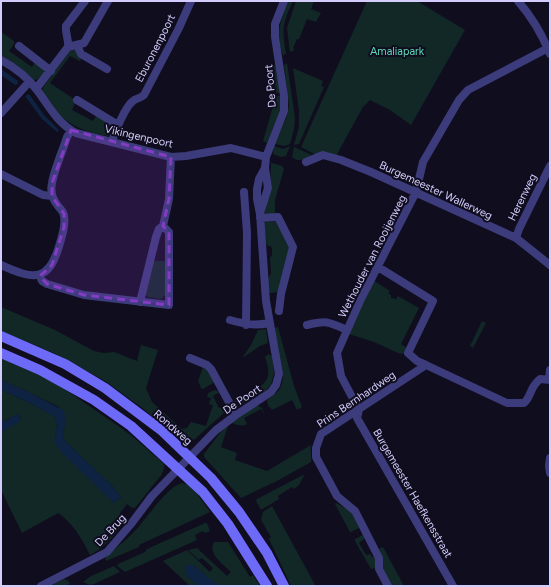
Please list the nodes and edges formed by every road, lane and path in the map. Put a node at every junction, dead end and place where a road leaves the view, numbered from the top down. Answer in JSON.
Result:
{"nodes":[{"id":1,"x":85,"y":1,"type":"edge"},
{"id":2,"x":108,"y":1,"type":"edge"},
{"id":3,"x":191,"y":1,"type":"edge"},
{"id":4,"x":284,"y":1,"type":"edge"},
{"id":5,"x":518,"y":1,"type":"edge"},
{"id":6,"x":77,"y":45,"type":"junction"},
{"id":7,"x":18,"y":46,"type":"dead end"},
{"id":8,"x":68,"y":47,"type":"junction"},
{"id":9,"x":549,"y":49,"type":"edge"},
{"id":10,"x":1,"y":60,"type":"edge"},
{"id":11,"x":107,"y":69,"type":"dead end"},
{"id":12,"x":51,"y":71,"type":"junction"},
{"id":13,"x":29,"y":82,"type":"junction"},
{"id":14,"x":36,"y":89,"type":"junction"},
{"id":15,"x":77,"y":100,"type":"dead end"},
{"id":16,"x":1,"y":113,"type":"edge"},
{"id":17,"x":118,"y":125,"type":"junction"},
{"id":18,"x":71,"y":130,"type":"junction"},
{"id":19,"x":112,"y":141,"type":"junction"},
{"id":20,"x":171,"y":157,"type":"junction"},
{"id":21,"x":266,"y":157,"type":"junction"},
{"id":22,"x":306,"y":162,"type":"dead end"},
{"id":23,"x":550,"y":166,"type":"edge"},
{"id":24,"x":1,"y":174,"type":"edge"},
{"id":25,"x":244,"y":192,"type":"dead end"},
{"id":26,"x":416,"y":192,"type":"junction"},
{"id":27,"x":52,"y":196,"type":"junction"},
{"id":28,"x":260,"y":216,"type":"junction"},
{"id":29,"x":163,"y":226,"type":"junction"},
{"id":30,"x":261,"y":231,"type":"junction"},
{"id":31,"x":247,"y":233,"type":"junction"},
{"id":32,"x":516,"y":238,"type":"junction"},
{"id":33,"x":550,"y":265,"type":"edge"},
{"id":34,"x":1,"y":266,"type":"edge"},
{"id":35,"x":378,"y":267,"type":"junction"},
{"id":36,"x":40,"y":276,"type":"junction"},
{"id":37,"x":140,"y":302,"type":"junction"},
{"id":38,"x":279,"y":311,"type":"dead end"},
{"id":39,"x":230,"y":320,"type":"dead end"},
{"id":40,"x":269,"y":323,"type":"junction"},
{"id":41,"x":246,"y":325,"type":"junction"},
{"id":42,"x":307,"y":325,"type":"dead end"},
{"id":43,"x":347,"y":330,"type":"junction"},
{"id":44,"x":1,"y":336,"type":"edge"},
{"id":45,"x":1,"y":353,"type":"edge"},
{"id":46,"x":190,"y":358,"type":"dead end"},
{"id":47,"x":426,"y":365,"type":"junction"},
{"id":48,"x":550,"y":370,"type":"edge"},
{"id":49,"x":550,"y":380,"type":"edge"},
{"id":50,"x":359,"y":410,"type":"junction"},
{"id":51,"x":236,"y":415,"type":"junction"},
{"id":52,"x":190,"y":457,"type":"junction"},
{"id":53,"x":550,"y":458,"type":"edge"},
{"id":54,"x":179,"y":469,"type":"junction"},
{"id":55,"x":550,"y":473,"type":"edge"},
{"id":56,"x":41,"y":586,"type":"edge"},
{"id":57,"x":267,"y":586,"type":"edge"},
{"id":58,"x":284,"y":586,"type":"edge"},
{"id":59,"x":388,"y":586,"type":"edge"},
{"id":60,"x":453,"y":586,"type":"edge"}],
"edges":[{"from":1,"to":8,"type":"street"},
{"from":2,"to":6,"type":"street"},
{"from":3,"to":17,"type":"street","name":"Eburonenpoort"},
{"from":4,"to":21,"type":"street","name":"De Poort"},
{"from":5,"to":9,"type":"street"},
{"from":6,"to":8,"type":"street"},
{"from":6,"to":11,"type":"street"},
{"from":7,"to":12,"type":"street"},
{"from":8,"to":12,"type":"street"},
{"from":9,"to":26,"type":"street","name":"Wethouder van Rooijenweg"},
{"from":10,"to":13,"type":"street","name":"Vikingenpoort"},
{"from":12,"to":14,"type":"street"},
{"from":13,"to":14,"type":"street","name":"Vikingenpoort"},
{"from":13,"to":16,"type":"street"},
{"from":14,"to":18,"type":"street","name":"Vikingenpoort"},
{"from":15,"to":17,"type":"street","name":"Vikingenpoort"},
{"from":17,"to":19,"type":"street","name":"Eburonenpoort"},
{"from":18,"to":19,"type":"street","name":"Vikingenpoort"},
{"from":18,"to":27,"type":"street"},
{"from":19,"to":20,"type":"street","name":"Vikingenpoort"},
{"from":20,"to":21,"type":"street","name":"Vikingenpoort"},
{"from":20,"to":29,"type":"street"},
{"from":21,"to":28,"type":"street","name":"De Poort"},
{"from":22,"to":26,"type":"street","name":"Burgemeester Wallerweg"},
{"from":23,"to":32,"type":"street","name":"Herenweg"},
{"from":24,"to":27,"type":"street"},
{"from":25,"to":31,"type":"street"},
{"from":26,"to":32,"type":"street","name":"Burgemeester Wallerweg"},
{"from":26,"to":35,"type":"street","name":"Wethouder van Rooijenweg"},
{"from":27,"to":36,"type":"street"},
{"from":28,"to":30,"type":"street","name":"De Poort"},
{"from":28,"to":38,"type":"street"},
{"from":29,"to":37,"type":"street"},
{"from":29,"to":37,"type":"street"},
{"from":30,"to":31,"type":"street"},
{"from":30,"to":40,"type":"street","name":"De Poort"},
{"from":31,"to":41,"type":"street"},
{"from":32,"to":33,"type":"street","name":"Burgemeester Wallerweg"},
{"from":34,"to":36,"type":"street"},
{"from":35,"to":43,"type":"street","name":"Wethouder van Rooijenweg"},
{"from":35,"to":47,"type":"street"},
{"from":36,"to":37,"type":"street"},
{"from":39,"to":41,"type":"street"},
{"from":40,"to":41,"type":"street"},
{"from":40,"to":51,"type":"street","name":"De Poort"},
{"from":42,"to":43,"type":"street","name":"Wethouder van Rooijenweg"},
{"from":43,"to":50,"type":"street","name":"Wethouder van Rooijenweg"},
{"from":44,"to":52,"type":"main road","name":"Rondweg"},
{"from":45,"to":54,"type":"main road"},
{"from":46,"to":51,"type":"street"},
{"from":47,"to":49,"type":"street"},
{"from":47,"to":50,"type":"street","name":"Prins Bernhardweg"},
{"from":48,"to":49,"type":"street"},
{"from":50,"to":59,"type":"street","name":"Prins Bernhardweg"},
{"from":50,"to":60,"type":"street","name":"Burgemeester Haefkensstraat"},
{"from":51,"to":52,"type":"street","name":"De Poort"},
{"from":52,"to":54,"type":"street","name":"De Poort"},
{"from":52,"to":58,"type":"main road","name":"Rondweg"},
{"from":53,"to":55,"type":"street"},
{"from":54,"to":56,"type":"street","name":"De Brug"},
{"from":54,"to":57,"type":"main road"}]}
